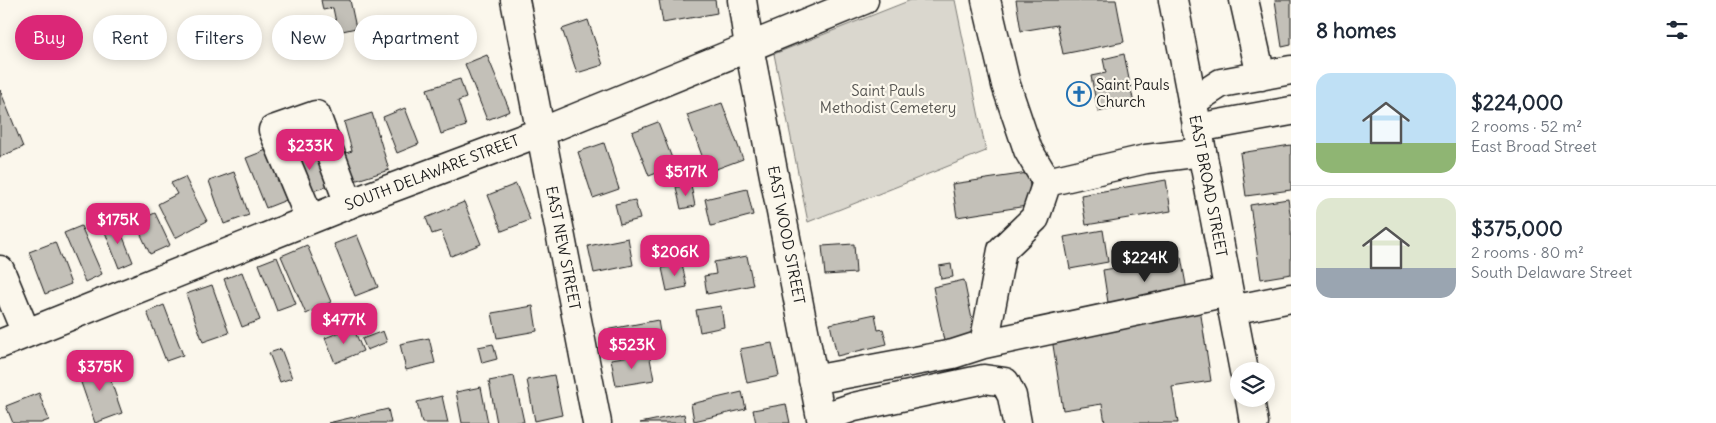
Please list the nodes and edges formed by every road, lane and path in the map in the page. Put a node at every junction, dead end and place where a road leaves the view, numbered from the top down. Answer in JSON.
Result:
{"nodes":[{"id":1,"x":515,"y":0,"type":"edge"},
{"id":2,"x":742,"y":0,"type":"edge"},
{"id":3,"x":864,"y":0,"type":"edge"},
{"id":4,"x":986,"y":0,"type":"edge"},
{"id":5,"x":1172,"y":0,"type":"edge"},
{"id":6,"x":1244,"y":0,"type":"edge"},
{"id":7,"x":749,"y":47,"type":"junction"},
{"id":8,"x":1291,"y":70,"type":"edge"},
{"id":9,"x":1261,"y":76,"type":"junction"},
{"id":10,"x":1192,"y":102,"type":"junction"},
{"id":11,"x":1291,"y":111,"type":"edge"},
{"id":12,"x":541,"y":132,"type":"junction"},
{"id":13,"x":1200,"y":140,"type":"junction"},
{"id":14,"x":1048,"y":182,"type":"junction"},
{"id":15,"x":349,"y":204,"type":"junction"},
{"id":16,"x":310,"y":219,"type":"junction"},
{"id":17,"x":0,"y":270,"type":"edge"},
{"id":18,"x":1291,"y":298,"type":"edge"},
{"id":19,"x":1230,"y":301,"type":"junction"},
{"id":20,"x":26,"y":334,"type":"junction"},
{"id":21,"x":0,"y":344,"type":"edge"},
{"id":22,"x":984,"y":344,"type":"junction"},
{"id":23,"x":1242,"y":362,"type":"edge"},
{"id":24,"x":813,"y":380,"type":"junction"},
{"id":25,"x":1251,"y":407,"type":"edge"},
{"id":26,"x":821,"y":420,"type":"edge"},
{"id":27,"x":597,"y":423,"type":"edge"},
{"id":28,"x":1017,"y":423,"type":"edge"},
{"id":29,"x":1254,"y":423,"type":"edge"}],
"edges":[{"from":1,"to":12,"type":"main road","name":"EAST NEW STREET"},
{"from":2,"to":7,"type":"main road","name":"EAST WOOD STREET"},
{"from":3,"to":7,"type":"main road","name":"SOUTH DELAWARE STREET"},
{"from":4,"to":14,"type":"main road"},
{"from":5,"to":10,"type":"main road","name":"EAST BROAD STREET"},
{"from":6,"to":9,"type":"main road"},
{"from":7,"to":12,"type":"main road","name":"SOUTH DELAWARE STREET"},
{"from":7,"to":24,"type":"main road","name":"EAST WOOD STREET"},
{"from":8,"to":9,"type":"main road"},
{"from":9,"to":10,"type":"main road"},
{"from":10,"to":13,"type":"main road","name":"EAST BROAD STREET"},
{"from":11,"to":13,"type":"main road"},
{"from":12,"to":15,"type":"main road","name":"SOUTH DELAWARE STREET"},
{"from":12,"to":27,"type":"main road","name":"EAST NEW STREET"},
{"from":13,"to":14,"type":"main road"},
{"from":13,"to":19,"type":"main road","name":"EAST BROAD STREET"},
{"from":14,"to":22,"type":"main road"},
{"from":15,"to":16,"type":"main road","name":"SOUTH DELAWARE STREET"},
{"from":15,"to":16,"type":"main road"},
{"from":16,"to":20,"type":"main road","name":"SOUTH DELAWARE STREET"},
{"from":17,"to":20,"type":"main road"},
{"from":18,"to":19,"type":"main road"},
{"from":19,"to":22,"type":"main road"},
{"from":19,"to":23,"type":"main road","name":"EAST BROAD STREET"},
{"from":20,"to":21,"type":"main road","name":"SOUTH DELAWARE STREET"},
{"from":22,"to":24,"type":"main road"},
{"from":24,"to":26,"type":"main road","name":"EAST WOOD STREET"},
{"from":25,"to":29,"type":"main road"},
{"from":26,"to":28,"type":"main road"}]}
